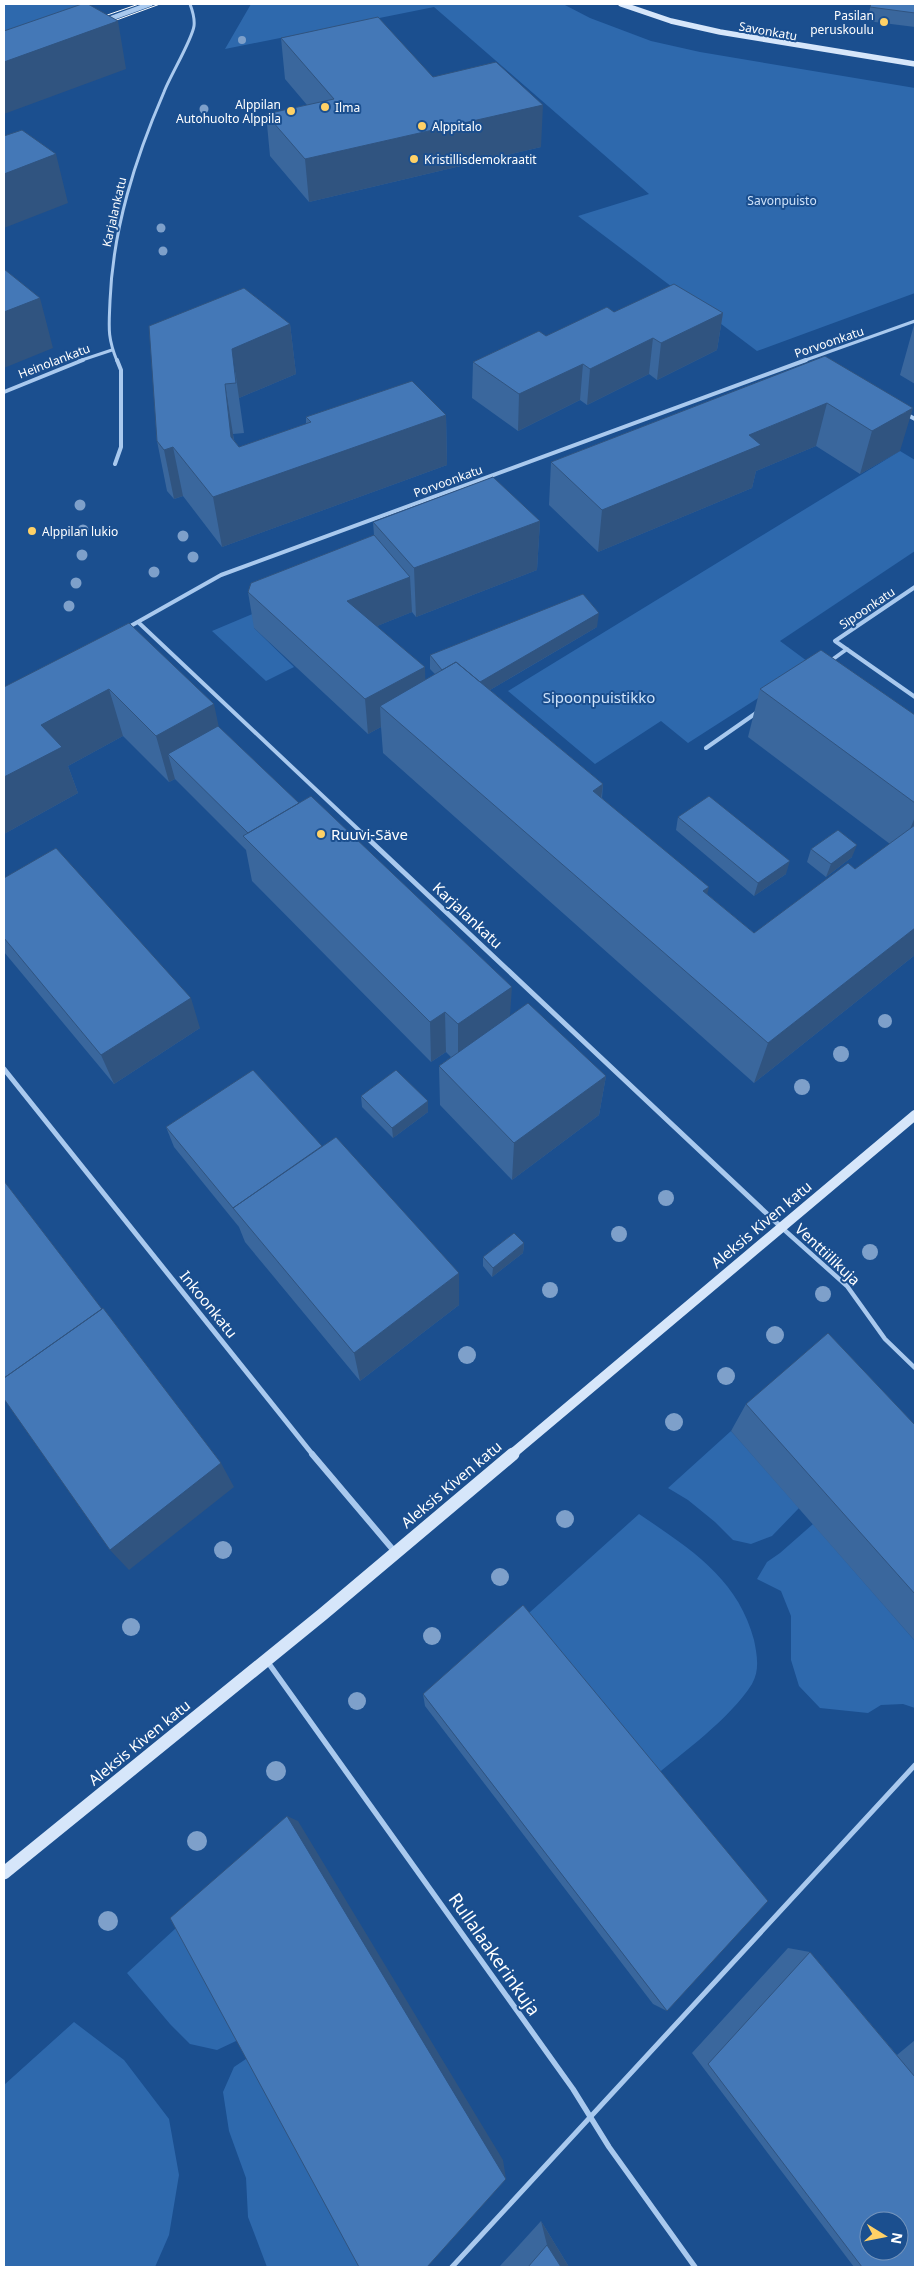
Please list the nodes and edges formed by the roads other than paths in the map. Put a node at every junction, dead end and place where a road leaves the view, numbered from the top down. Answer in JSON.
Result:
{"nodes":[{"id":1,"x":150,"y":4,"type":"edge"},
{"id":2,"x":190,"y":4,"type":"edge"},
{"id":3,"x":621,"y":4,"type":"edge"},
{"id":4,"x":99,"y":23,"type":"edge"},
{"id":5,"x":915,"y":64,"type":"edge"},
{"id":6,"x":915,"y":321,"type":"edge"},
{"id":7,"x":112,"y":350,"type":"junction"},
{"id":8,"x":814,"y":358,"type":"junction"},
{"id":9,"x":821,"y":362,"type":"edge"},
{"id":10,"x":4,"y":392,"type":"edge"},
{"id":11,"x":899,"y":409,"type":"edge"},
{"id":12,"x":915,"y":419,"type":"edge"},
{"id":13,"x":115,"y":464,"type":"dead end"},
{"id":14,"x":915,"y":587,"type":"edge"},
{"id":15,"x":138,"y":622,"type":"junction"},
{"id":16,"x":122,"y":631,"type":"edge"},
{"id":17,"x":847,"y":649,"type":"junction"},
{"id":18,"x":826,"y":665,"type":"edge"},
{"id":19,"x":915,"y":697,"type":"edge"},
{"id":20,"x":762,"y":709,"type":"edge"},
{"id":21,"x":706,"y":748,"type":"dead end"},
{"id":22,"x":4,"y":1069,"type":"edge"},
{"id":23,"x":915,"y":1115,"type":"edge"},
{"id":24,"x":781,"y":1227,"type":"junction"},
{"id":25,"x":915,"y":1368,"type":"edge"},
{"id":26,"x":395,"y":1553,"type":"junction"},
{"id":27,"x":266,"y":1660,"type":"junction"},
{"id":28,"x":915,"y":1765,"type":"edge"},
{"id":29,"x":4,"y":1873,"type":"edge"},
{"id":30,"x":591,"y":2117,"type":"junction"},
{"id":31,"x":452,"y":2267,"type":"edge"},
{"id":32,"x":696,"y":2267,"type":"edge"}],
"edges":[{"from":1,"to":4,"type":"street"},
{"from":2,"to":7,"type":"street","name":"Karjalankatu"},
{"from":3,"to":5,"type":"main road","name":"Savonkatu"},
{"from":6,"to":8,"type":"street","name":"Porvoonkatu"},
{"from":7,"to":10,"type":"street","name":"Heinolankatu"},
{"from":7,"to":13,"type":"street","name":"Karjalankatu"},
{"from":8,"to":9,"type":"street"},
{"from":8,"to":15,"type":"street","name":"Porvoonkatu"},
{"from":11,"to":12,"type":"street"},
{"from":14,"to":17,"type":"street","name":"Sipoonkatu"},
{"from":15,"to":16,"type":"street","name":"Porvoonkatu"},
{"from":15,"to":24,"type":"street","name":"Karjalankatu"},
{"from":17,"to":18,"type":"street"},
{"from":17,"to":19,"type":"street","name":"Sipoonkatu"},
{"from":20,"to":21,"type":"street"},
{"from":22,"to":26,"type":"street","name":"Inkoonkatu"},
{"from":23,"to":24,"type":"main road","name":"Aleksis Kiven katu"},
{"from":24,"to":25,"type":"street","name":"Venttiilikuja"},
{"from":24,"to":26,"type":"main road","name":"Aleksis Kiven katu"},
{"from":26,"to":27,"type":"main road","name":"Aleksis Kiven katu"},
{"from":27,"to":29,"type":"main road","name":"Aleksis Kiven katu"},
{"from":27,"to":30,"type":"street","name":"Rullalaakerinkuja"},
{"from":28,"to":30,"type":"lane"},
{"from":30,"to":31,"type":"lane"},
{"from":30,"to":32,"type":"street","name":"Rullalaakerinkuja"}]}
